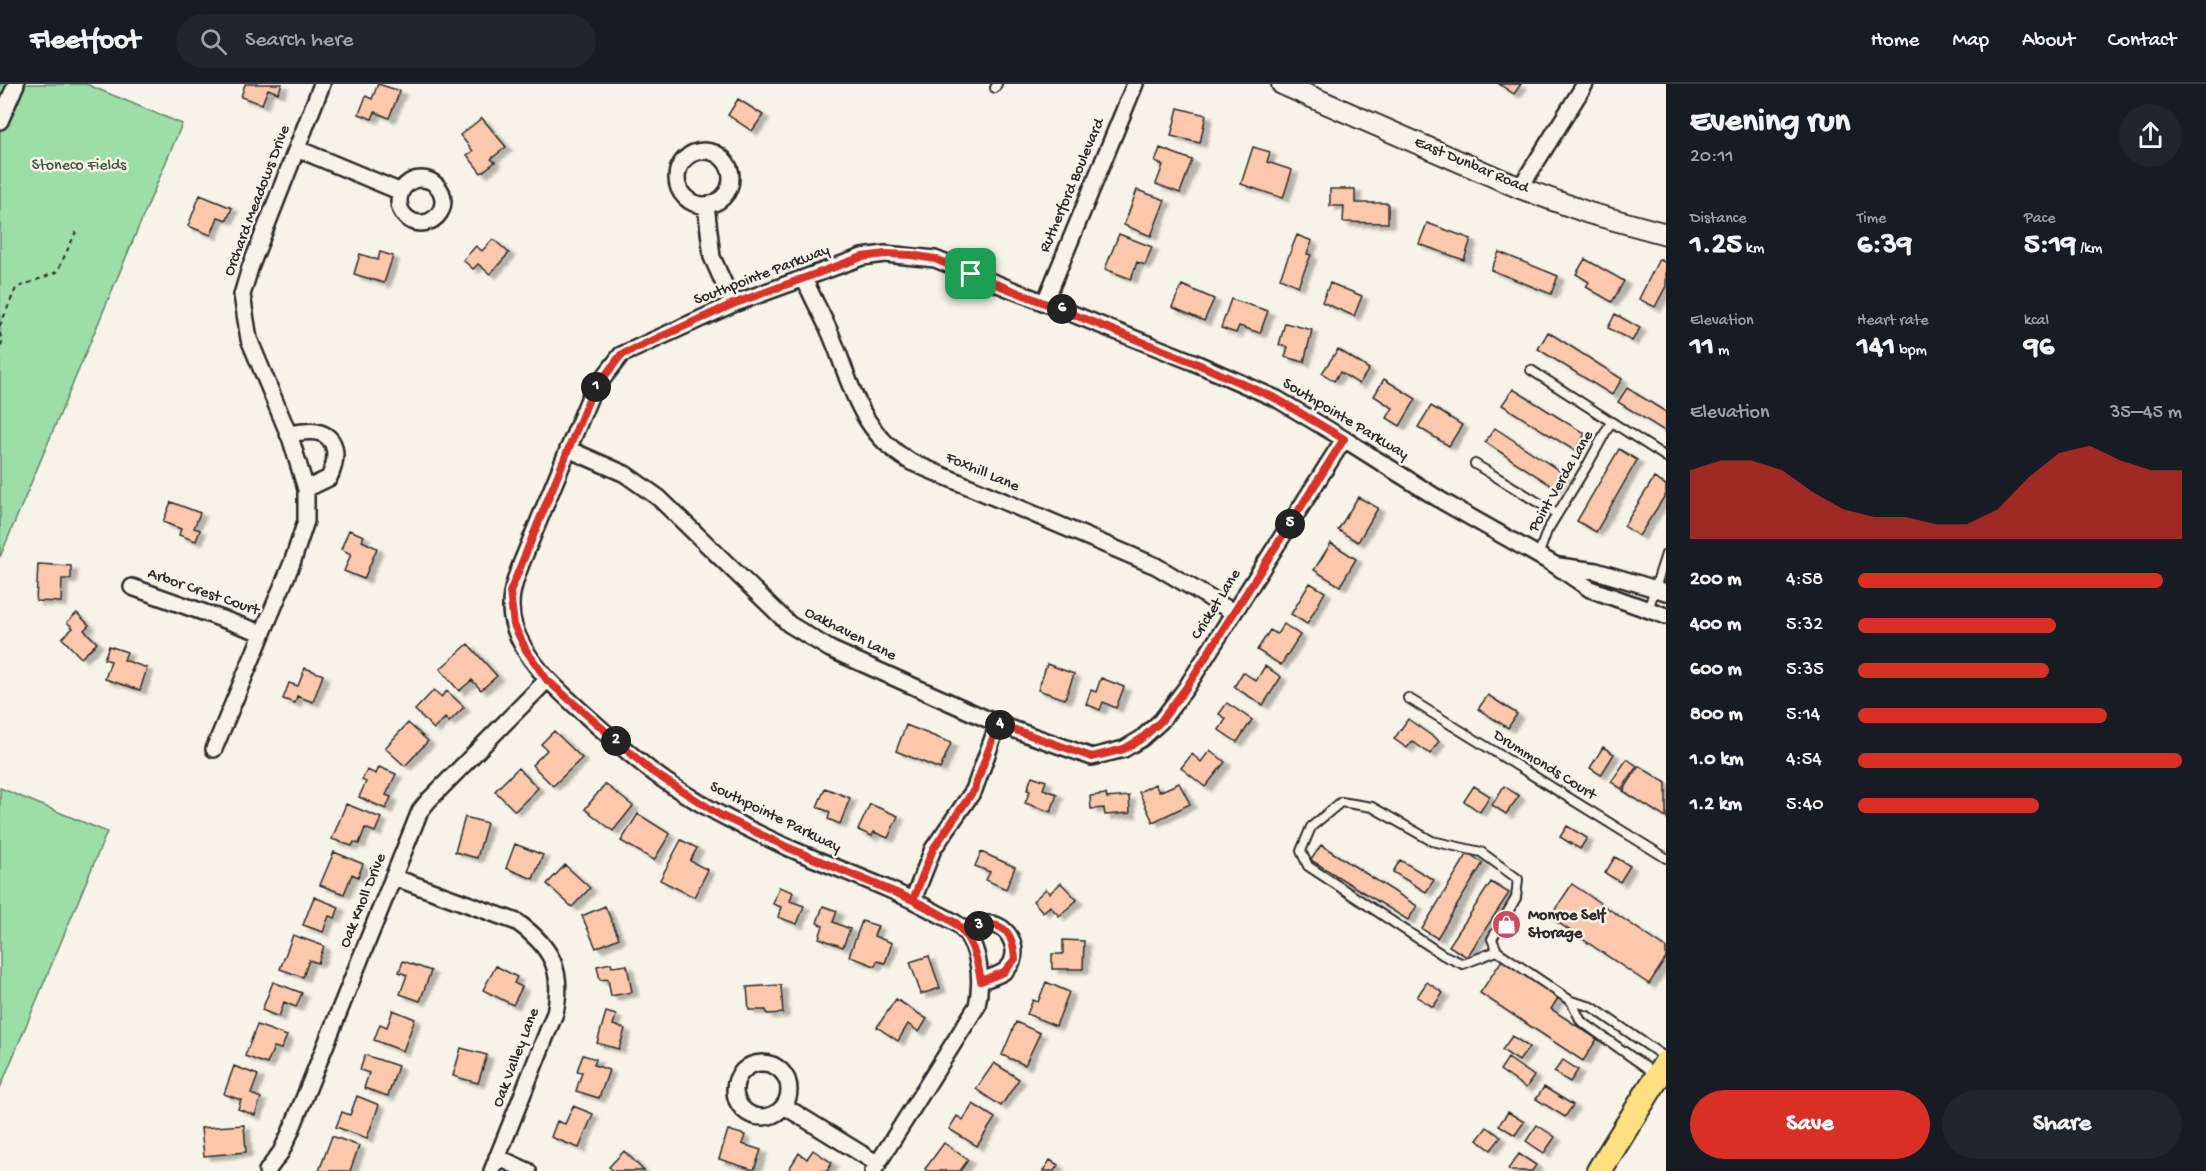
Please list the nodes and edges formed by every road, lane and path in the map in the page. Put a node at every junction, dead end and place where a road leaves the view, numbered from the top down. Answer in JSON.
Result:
{"nodes":[{"id":1,"x":16,"y":84,"type":"edge"},
{"id":2,"x":322,"y":84,"type":"edge"},
{"id":3,"x":1135,"y":84,"type":"edge"},
{"id":4,"x":1282,"y":84,"type":"edge"},
{"id":5,"x":1585,"y":84,"type":"edge"},
{"id":6,"x":0,"y":121,"type":"edge"},
{"id":7,"x":298,"y":148,"type":"junction"},
{"id":8,"x":1520,"y":188,"type":"junction"},
{"id":9,"x":401,"y":192,"type":"dead end"},
{"id":10,"x":706,"y":205,"type":"dead end"},
{"id":11,"x":76,"y":232,"type":"dead end"},
{"id":12,"x":1666,"y":234,"type":"edge"},
{"id":13,"x":804,"y":278,"type":"junction"},
{"id":14,"x":1045,"y":302,"type":"junction"},
{"id":15,"x":733,"y":304,"type":"junction"},
{"id":16,"x":0,"y":326,"type":"edge"},
{"id":17,"x":0,"y":333,"type":"edge"},
{"id":18,"x":0,"y":352,"type":"edge"},
{"id":19,"x":1531,"y":370,"type":"dead end"},
{"id":20,"x":1611,"y":422,"type":"junction"},
{"id":21,"x":288,"y":434,"type":"junction"},
{"id":22,"x":1344,"y":439,"type":"junction"},
{"id":23,"x":568,"y":449,"type":"junction"},
{"id":24,"x":1666,"y":457,"type":"edge"},
{"id":25,"x":1475,"y":464,"type":"dead end"},
{"id":26,"x":306,"y":489,"type":"junction"},
{"id":27,"x":1557,"y":514,"type":"junction"},
{"id":28,"x":1666,"y":554,"type":"edge"},
{"id":29,"x":1538,"y":556,"type":"junction"},
{"id":30,"x":1555,"y":566,"type":"junction"},
{"id":31,"x":132,"y":587,"type":"dead end"},
{"id":32,"x":1661,"y":591,"type":"edge"},
{"id":33,"x":1648,"y":610,"type":"junction"},
{"id":34,"x":1233,"y":612,"type":"junction"},
{"id":35,"x":1666,"y":616,"type":"edge"},
{"id":36,"x":262,"y":633,"type":"junction"},
{"id":37,"x":547,"y":680,"type":"junction"},
{"id":38,"x":1408,"y":698,"type":"dead end"},
{"id":39,"x":998,"y":724,"type":"junction"},
{"id":40,"x":214,"y":748,"type":"dead end"},
{"id":41,"x":1092,"y":757,"type":"joint"},
{"id":42,"x":1666,"y":858,"type":"edge"},
{"id":43,"x":393,"y":876,"type":"junction"},
{"id":44,"x":913,"y":900,"type":"junction"},
{"id":45,"x":963,"y":930,"type":"junction"},
{"id":46,"x":1497,"y":951,"type":"junction"},
{"id":47,"x":981,"y":981,"type":"junction"},
{"id":48,"x":1571,"y":1001,"type":"junction"},
{"id":49,"x":1664,"y":1066,"type":"edge"},
{"id":50,"x":784,"y":1106,"type":"dead end"},
{"id":51,"x":495,"y":1164,"type":"edge"},
{"id":52,"x":876,"y":1168,"type":"edge"},
{"id":53,"x":267,"y":1171,"type":"edge"},
{"id":54,"x":528,"y":1171,"type":"edge"},
{"id":55,"x":1599,"y":1171,"type":"edge"}],
"edges":[{"from":1,"to":6,"type":"street"},
{"from":2,"to":7,"type":"street","name":"Orchard Meadows Drive"},
{"from":3,"to":14,"type":"street","name":"Rutherford Boulevard"},
{"from":4,"to":8,"type":"street","name":"East Dunbar Road"},
{"from":5,"to":8,"type":"street"},
{"from":7,"to":9,"type":"street"},
{"from":7,"to":21,"type":"street","name":"Orchard Meadows Drive"},
{"from":8,"to":12,"type":"street","name":"East Dunbar Road"},
{"from":10,"to":15,"type":"street"},
{"from":11,"to":16,"type":"path"},
{"from":13,"to":14,"type":"street","name":"Southpointe Parkway"},
{"from":13,"to":15,"type":"street","name":"Southpointe Parkway"},
{"from":13,"to":34,"type":"street","name":"Foxhill Lane"},
{"from":14,"to":22,"type":"street","name":"Southpointe Parkway"},
{"from":15,"to":23,"type":"street","name":"Southpointe Parkway"},
{"from":17,"to":18,"type":"path"},
{"from":19,"to":20,"type":"lane"},
{"from":20,"to":24,"type":"lane"},
{"from":20,"to":27,"type":"lane","name":"Point Verda Lane"},
{"from":21,"to":26,"type":"street","name":"Orchard Meadows Drive"},
{"from":21,"to":26,"type":"street"},
{"from":22,"to":29,"type":"street","name":"Southpointe Parkway"},
{"from":22,"to":34,"type":"street","name":"Cricket Lane"},
{"from":23,"to":37,"type":"street","name":"Southpointe Parkway"},
{"from":23,"to":39,"type":"street","name":"Oakhaven Lane"},
{"from":25,"to":27,"type":"lane"},
{"from":26,"to":36,"type":"street","name":"Orchard Meadows Drive"},
{"from":27,"to":29,"type":"lane","name":"Point Verda Lane"},
{"from":28,"to":32,"type":"lane"},
{"from":29,"to":30,"type":"street","name":"Southpointe Parkway"},
{"from":30,"to":32,"type":"street","name":"Southpointe Parkway"},
{"from":30,"to":33,"type":"street","name":"Southpointe Parkway"},
{"from":31,"to":36,"type":"street","name":"Arbor Crest Court"},
{"from":32,"to":33,"type":"lane"},
{"from":33,"to":35,"type":"street","name":"Southpointe Parkway"},
{"from":34,"to":41,"type":"street","name":"Cricket Lane"},
{"from":36,"to":40,"type":"street","name":"Orchard Meadows Drive"},
{"from":37,"to":43,"type":"street","name":"Oak Knoll Drive"},
{"from":37,"to":44,"type":"street","name":"Southpointe Parkway"},
{"from":38,"to":42,"type":"lane","name":"Drummonds Court"},
{"from":39,"to":41,"type":"street","name":"Oakhaven Lane"},
{"from":39,"to":44,"type":"street"},
{"from":43,"to":51,"type":"street","name":"Oak Valley Lane"},
{"from":43,"to":53,"type":"street","name":"Oak Knoll Drive"},
{"from":44,"to":45,"type":"street","name":"Southpointe Parkway"},
{"from":45,"to":47,"type":"street"},
{"from":45,"to":47,"type":"street"},
{"from":46,"to":46,"type":"lane"},
{"from":46,"to":48,"type":"lane"},
{"from":47,"to":52,"type":"street"},
{"from":48,"to":49,"type":"lane"},
{"from":48,"to":49,"type":"lane"},
{"from":49,"to":55,"type":"main road"},
{"from":50,"to":52,"type":"street"},
{"from":51,"to":54,"type":"street"}]}
